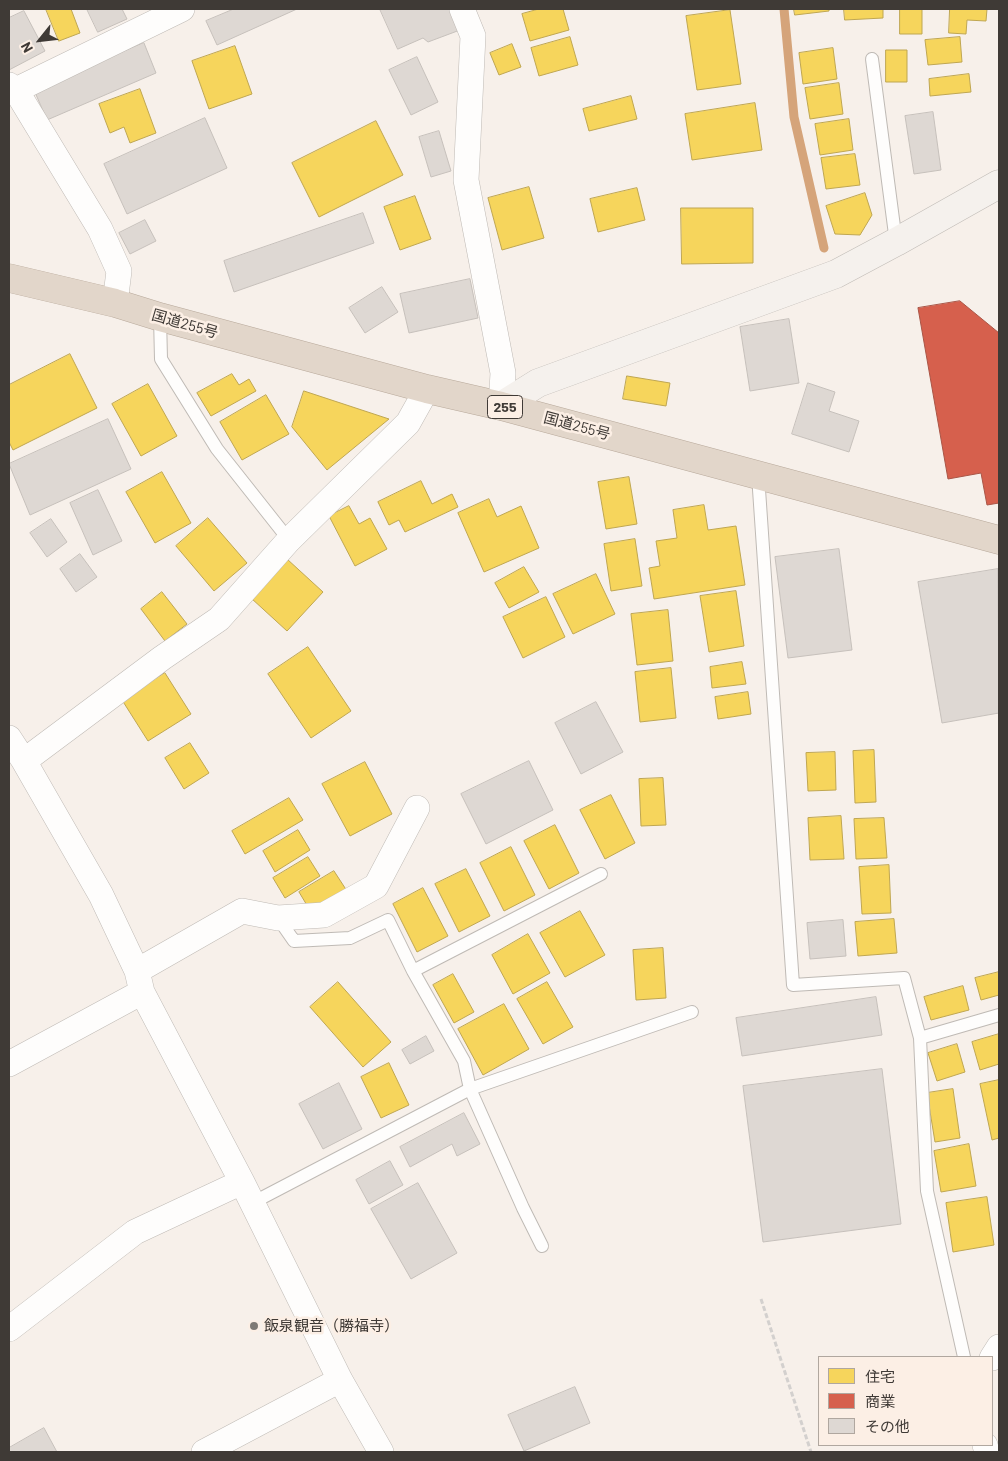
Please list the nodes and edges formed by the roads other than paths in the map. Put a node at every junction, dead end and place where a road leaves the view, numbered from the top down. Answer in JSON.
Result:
{"nodes":[{"id":1,"x":182,"y":9,"type":"edge"},
{"id":2,"x":462,"y":9,"type":"edge"},
{"id":3,"x":872,"y":59,"type":"dead end"},
{"id":4,"x":11,"y":88,"type":"edge"},
{"id":5,"x":999,"y":184,"type":"edge"},
{"id":6,"x":896,"y":242,"type":"junction"},
{"id":7,"x":9,"y":278,"type":"edge"},
{"id":8,"x":114,"y":303,"type":"junction"},
{"id":9,"x":160,"y":317,"type":"junction"},
{"id":10,"x":427,"y":389,"type":"junction"},
{"id":11,"x":501,"y":406,"type":"junction"},
{"id":12,"x":758,"y":475,"type":"junction"},
{"id":13,"x":289,"y":540,"type":"junction"},
{"id":14,"x":999,"y":540,"type":"edge"},
{"id":15,"x":9,"y":738,"type":"edge"},
{"id":16,"x":24,"y":762,"type":"junction"},
{"id":17,"x":417,"y":808,"type":"dead end"},
{"id":18,"x":600,"y":874,"type":"dead end"},
{"id":19,"x":278,"y":918,"type":"junction"},
{"id":20,"x":413,"y":971,"type":"junction"},
{"id":21,"x":139,"y":982,"type":"junction"},
{"id":22,"x":692,"y":1012,"type":"dead end"},
{"id":23,"x":999,"y":1015,"type":"edge"},
{"id":24,"x":920,"y":1038,"type":"junction"},
{"id":25,"x":9,"y":1064,"type":"edge"},
{"id":26,"x":470,"y":1089,"type":"junction"},
{"id":27,"x":247,"y":1192,"type":"junction"},
{"id":28,"x":542,"y":1246,"type":"dead end"},
{"id":29,"x":9,"y":1328,"type":"edge"},
{"id":30,"x":964,"y":1356,"type":"edge"},
{"id":31,"x":340,"y":1380,"type":"junction"},
{"id":32,"x":204,"y":1452,"type":"edge"},
{"id":33,"x":381,"y":1452,"type":"edge"}],
"edges":[{"from":1,"to":4,"type":"street"},
{"from":2,"to":11,"type":"street"},
{"from":3,"to":6,"type":"lane"},
{"from":4,"to":8,"type":"street"},
{"from":5,"to":6,"type":"street"},
{"from":6,"to":11,"type":"street"},
{"from":7,"to":8,"type":"highway","name":"国道255号","number":"255"},
{"from":8,"to":9,"type":"highway","name":"国道255号","number":"255"},
{"from":9,"to":10,"type":"highway","name":"国道255号","number":"255"},
{"from":9,"to":13,"type":"lane"},
{"from":10,"to":11,"type":"highway","name":"国道255号","number":"255"},
{"from":10,"to":13,"type":"street"},
{"from":11,"to":12,"type":"highway","name":"国道255号","number":"255"},
{"from":12,"to":14,"type":"highway","name":"国道255号","number":"255"},
{"from":12,"to":24,"type":"lane"},
{"from":13,"to":16,"type":"street"},
{"from":15,"to":16,"type":"street"},
{"from":16,"to":21,"type":"street"},
{"from":17,"to":19,"type":"street"},
{"from":18,"to":20,"type":"lane"},
{"from":19,"to":20,"type":"lane"},
{"from":19,"to":21,"type":"street"},
{"from":20,"to":26,"type":"lane"},
{"from":21,"to":25,"type":"street"},
{"from":21,"to":27,"type":"street"},
{"from":22,"to":26,"type":"lane"},
{"from":23,"to":24,"type":"lane"},
{"from":24,"to":30,"type":"lane"},
{"from":26,"to":27,"type":"lane"},
{"from":26,"to":28,"type":"lane"},
{"from":27,"to":29,"type":"street"},
{"from":27,"to":31,"type":"street"},
{"from":31,"to":32,"type":"street"},
{"from":31,"to":33,"type":"street"}]}
